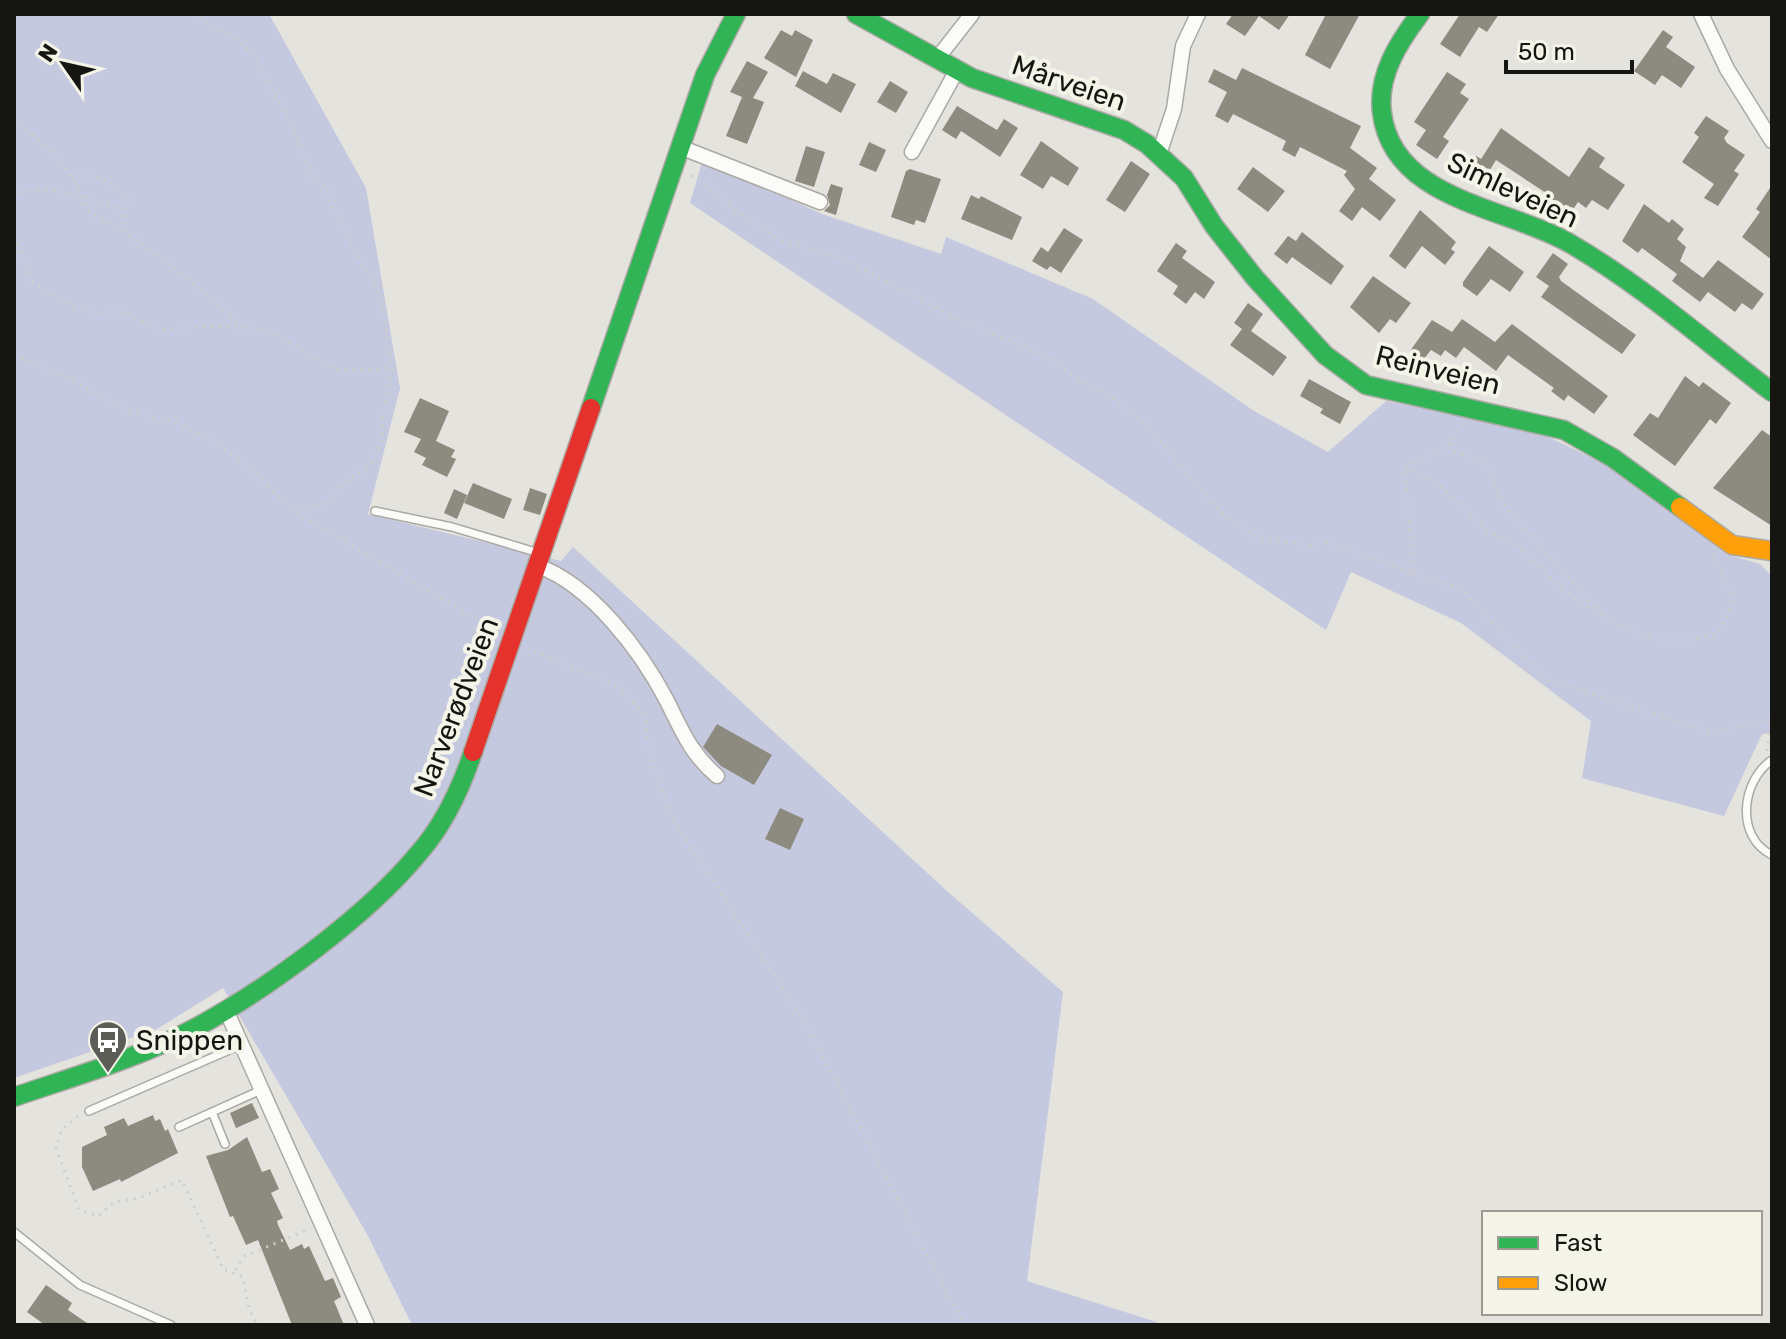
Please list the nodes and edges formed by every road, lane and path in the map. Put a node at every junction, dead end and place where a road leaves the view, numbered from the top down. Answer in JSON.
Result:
{"nodes":[{"id":1,"x":192,"y":14,"type":"edge"},
{"id":2,"x":736,"y":14,"type":"edge"},
{"id":3,"x":856,"y":14,"type":"edge"},
{"id":4,"x":972,"y":14,"type":"edge"},
{"id":5,"x":1198,"y":14,"type":"edge"},
{"id":6,"x":1420,"y":14,"type":"edge"},
{"id":7,"x":1701,"y":14,"type":"edge"},
{"id":8,"x":936,"y":60,"type":"junction"},
{"id":9,"x":957,"y":70,"type":"junction"},
{"id":10,"x":14,"y":118,"type":"edge"},
{"id":11,"x":1772,"y":141,"type":"edge"},
{"id":12,"x":680,"y":147,"type":"junction"},
{"id":13,"x":912,"y":152,"type":"dead end"},
{"id":14,"x":1159,"y":154,"type":"junction"},
{"id":15,"x":673,"y":168,"type":"junction"},
{"id":16,"x":72,"y":176,"type":"junction"},
{"id":17,"x":81,"y":194,"type":"junction"},
{"id":18,"x":14,"y":196,"type":"edge"},
{"id":19,"x":820,"y":202,"type":"dead end"},
{"id":20,"x":128,"y":211,"type":"junction"},
{"id":21,"x":122,"y":231,"type":"junction"},
{"id":22,"x":14,"y":236,"type":"edge"},
{"id":23,"x":245,"y":327,"type":"junction"},
{"id":24,"x":14,"y":355,"type":"edge"},
{"id":25,"x":392,"y":369,"type":"junction"},
{"id":26,"x":1772,"y":392,"type":"edge"},
{"id":27,"x":1467,"y":407,"type":"junction"},
{"id":28,"x":1452,"y":443,"type":"junction"},
{"id":29,"x":1405,"y":467,"type":"junction"},
{"id":30,"x":294,"y":511,"type":"junction"},
{"id":31,"x":375,"y":511,"type":"dead end"},
{"id":32,"x":1710,"y":529,"type":"junction"},
{"id":33,"x":1772,"y":551,"type":"edge"},
{"id":34,"x":540,"y":560,"type":"junction"},
{"id":35,"x":1413,"y":573,"type":"junction"},
{"id":36,"x":1624,"y":628,"type":"junction"},
{"id":37,"x":520,"y":644,"type":"junction"},
{"id":38,"x":1772,"y":719,"type":"edge"},
{"id":39,"x":1769,"y":762,"type":"edge"},
{"id":40,"x":717,"y":776,"type":"dead end"},
{"id":41,"x":1772,"y":855,"type":"edge"},
{"id":42,"x":226,"y":1010,"type":"junction"},
{"id":43,"x":243,"y":1044,"type":"junction"},
{"id":44,"x":261,"y":1090,"type":"junction"},
{"id":45,"x":14,"y":1097,"type":"edge"},
{"id":46,"x":89,"y":1111,"type":"joint"},
{"id":47,"x":212,"y":1112,"type":"junction"},
{"id":48,"x":179,"y":1127,"type":"dead end"},
{"id":49,"x":225,"y":1144,"type":"dead end"},
{"id":50,"x":321,"y":1223,"type":"junction"},
{"id":51,"x":14,"y":1232,"type":"edge"},
{"id":52,"x":235,"y":1272,"type":"junction"},
{"id":53,"x":171,"y":1325,"type":"edge"},
{"id":54,"x":257,"y":1325,"type":"edge"},
{"id":55,"x":367,"y":1325,"type":"edge"},
{"id":56,"x":964,"y":1325,"type":"edge"}],
"edges":[{"from":1,"to":25,"type":"path"},
{"from":2,"to":12,"type":"street","name":"Narverødveien"},
{"from":3,"to":8,"type":"street","name":"Mårveien"},
{"from":4,"to":8,"type":"street"},
{"from":5,"to":14,"type":"street"},
{"from":6,"to":26,"type":"street","name":"Simleveien"},
{"from":7,"to":11,"type":"street"},
{"from":8,"to":9,"type":"street","name":"Mårveien"},
{"from":9,"to":13,"type":"street"},
{"from":9,"to":14,"type":"street","name":"Mårveien"},
{"from":10,"to":16,"type":"path"},
{"from":12,"to":15,"type":"street","name":"Narverødveien"},
{"from":12,"to":19,"type":"street"},
{"from":14,"to":27,"type":"street","name":"Reinveien"},
{"from":15,"to":34,"type":"street","name":"Narverødveien"},
{"from":15,"to":35,"type":"path"},
{"from":16,"to":17,"type":"path"},
{"from":16,"to":20,"type":"path"},
{"from":17,"to":18,"type":"path"},
{"from":17,"to":20,"type":"path"},
{"from":17,"to":21,"type":"path"},
{"from":20,"to":21,"type":"path"},
{"from":21,"to":23,"type":"path"},
{"from":22,"to":23,"type":"path"},
{"from":23,"to":25,"type":"path"},
{"from":24,"to":30,"type":"path"},
{"from":25,"to":30,"type":"path"},
{"from":27,"to":28,"type":"path"},
{"from":27,"to":32,"type":"street","name":"Reinveien"},
{"from":28,"to":29,"type":"path"},
{"from":28,"to":36,"type":"path"},
{"from":29,"to":35,"type":"path"},
{"from":29,"to":36,"type":"path"},
{"from":30,"to":37,"type":"path"},
{"from":31,"to":34,"type":"lane"},
{"from":32,"to":33,"type":"street","name":"Reinveien"},
{"from":32,"to":36,"type":"path"},
{"from":34,"to":37,"type":"street","name":"Narverødveien"},
{"from":34,"to":40,"type":"street"},
{"from":35,"to":38,"type":"path"},
{"from":37,"to":42,"type":"street","name":"Narverødveien"},
{"from":37,"to":56,"type":"path"},
{"from":38,"to":39,"type":"path"},
{"from":39,"to":41,"type":"lane"},
{"from":42,"to":43,"type":"street"},
{"from":42,"to":45,"type":"street","name":"Narverødveien"},
{"from":43,"to":44,"type":"street"},
{"from":43,"to":46,"type":"lane"},
{"from":44,"to":47,"type":"lane"},
{"from":44,"to":50,"type":"street"},
{"from":46,"to":52,"type":"path"},
{"from":47,"to":48,"type":"lane"},
{"from":47,"to":49,"type":"lane"},
{"from":50,"to":52,"type":"path"},
{"from":50,"to":55,"type":"street"},
{"from":51,"to":53,"type":"lane"},
{"from":52,"to":54,"type":"path"}]}
